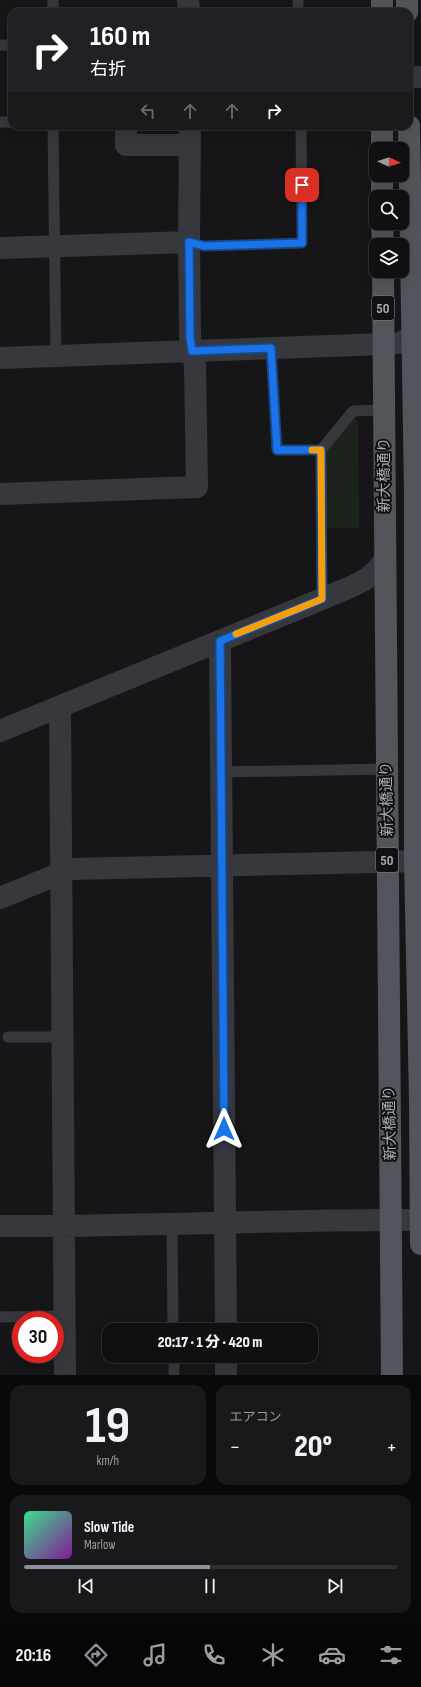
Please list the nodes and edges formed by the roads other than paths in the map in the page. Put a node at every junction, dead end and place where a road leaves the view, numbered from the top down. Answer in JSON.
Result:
{"nodes":[{"id":1,"x":53,"y":130,"type":"edge"},
{"id":2,"x":126,"y":130,"type":"edge"},
{"id":3,"x":301,"y":130,"type":"edge"},
{"id":4,"x":382,"y":130,"type":"edge"},
{"id":5,"x":408,"y":130,"type":"edge"},
{"id":6,"x":190,"y":136,"type":"edge"},
{"id":7,"x":382,"y":142,"type":"edge"},
{"id":8,"x":189,"y":242,"type":"junction"},
{"id":9,"x":54,"y":246,"type":"junction"},
{"id":10,"x":0,"y":248,"type":"edge"},
{"id":11,"x":383,"y":278,"type":"edge"},
{"id":12,"x":384,"y":344,"type":"junction"},
{"id":13,"x":417,"y":345,"type":"edge"},
{"id":14,"x":271,"y":348,"type":"junction"},
{"id":15,"x":192,"y":351,"type":"junction"},
{"id":16,"x":56,"y":357,"type":"junction"},
{"id":17,"x":0,"y":358,"type":"edge"},
{"id":18,"x":384,"y":410,"type":"junction"},
{"id":19,"x":321,"y":450,"type":"junction"},
{"id":20,"x":418,"y":492,"type":"edge"},
{"id":21,"x":0,"y":494,"type":"edge"},
{"id":22,"x":384,"y":560,"type":"junction"},
{"id":23,"x":322,"y":599,"type":"junction"},
{"id":24,"x":418,"y":611,"type":"edge"},
{"id":25,"x":220,"y":641,"type":"junction"},
{"id":26,"x":418,"y":650,"type":"edge"},
{"id":27,"x":60,"y":707,"type":"junction"},
{"id":28,"x":0,"y":731,"type":"edge"},
{"id":29,"x":387,"y":768,"type":"junction"},
{"id":30,"x":418,"y":771,"type":"edge"},
{"id":31,"x":221,"y":772,"type":"junction"},
{"id":32,"x":418,"y":861,"type":"edge"},
{"id":33,"x":387,"y":862,"type":"junction"},
{"id":34,"x":222,"y":865,"type":"junction"},
{"id":35,"x":62,"y":874,"type":"junction"},
{"id":36,"x":0,"y":898,"type":"edge"},
{"id":37,"x":8,"y":1037,"type":"dead end"},
{"id":38,"x":63,"y":1037,"type":"junction"},
{"id":39,"x":420,"y":1101,"type":"edge"},
{"id":40,"x":390,"y":1220,"type":"junction"},
{"id":41,"x":421,"y":1220,"type":"edge"},
{"id":42,"x":172,"y":1223,"type":"junction"},
{"id":43,"x":225,"y":1223,"type":"junction"},
{"id":44,"x":0,"y":1226,"type":"edge"},
{"id":45,"x":64,"y":1226,"type":"junction"},
{"id":46,"x":421,"y":1244,"type":"edge"},
{"id":47,"x":65,"y":1316,"type":"junction"},
{"id":48,"x":0,"y":1317,"type":"edge"},
{"id":49,"x":173,"y":1323,"type":"edge"},
{"id":50,"x":226,"y":1323,"type":"edge"},
{"id":51,"x":174,"y":1363,"type":"edge"},
{"id":52,"x":226,"y":1363,"type":"edge"},
{"id":53,"x":65,"y":1375,"type":"edge"},
{"id":54,"x":174,"y":1375,"type":"edge"},
{"id":55,"x":226,"y":1375,"type":"edge"},
{"id":56,"x":392,"y":1375,"type":"edge"}],
"edges":[{"from":1,"to":9,"type":"lane"},
{"from":2,"to":6,"type":"street"},
{"from":3,"to":8,"type":"lane"},
{"from":4,"to":7,"type":"main road"},
{"from":5,"to":13,"type":"main road","name":"新大橋通り","number":"50"},
{"from":6,"to":8,"type":"street"},
{"from":8,"to":9,"type":"street"},
{"from":8,"to":15,"type":"street"},
{"from":9,"to":10,"type":"street"},
{"from":9,"to":16,"type":"lane"},
{"from":11,"to":12,"type":"main road","name":"新大橋通り","number":"50"},
{"from":12,"to":13,"type":"street"},
{"from":12,"to":14,"type":"street"},
{"from":12,"to":18,"type":"main road","name":"新大橋通り","number":"50"},
{"from":13,"to":20,"type":"main road","name":"新大橋通り","number":"50"},
{"from":14,"to":15,"type":"street"},
{"from":14,"to":19,"type":"lane"},
{"from":15,"to":16,"type":"street"},
{"from":15,"to":21,"type":"street"},
{"from":16,"to":17,"type":"street"},
{"from":18,"to":19,"type":"lane"},
{"from":18,"to":22,"type":"main road","name":"新大橋通り","number":"50"},
{"from":19,"to":23,"type":"lane"},
{"from":20,"to":24,"type":"main road","name":"新大橋通り","number":"50"},
{"from":22,"to":23,"type":"street"},
{"from":22,"to":29,"type":"main road","name":"新大橋通り","number":"50"},
{"from":23,"to":25,"type":"street"},
{"from":24,"to":26,"type":"main road","name":"新大橋通り","number":"50"},
{"from":25,"to":27,"type":"street"},
{"from":25,"to":31,"type":"street"},
{"from":26,"to":30,"type":"main road","name":"新大橋通り","number":"50"},
{"from":27,"to":28,"type":"street"},
{"from":27,"to":35,"type":"street"},
{"from":29,"to":31,"type":"lane"},
{"from":29,"to":33,"type":"main road","name":"新大橋通り","number":"50"},
{"from":30,"to":32,"type":"main road","name":"新大橋通り","number":"50"},
{"from":31,"to":34,"type":"street"},
{"from":32,"to":33,"type":"street"},
{"from":32,"to":39,"type":"main road","name":"新大橋通り","number":"50"},
{"from":33,"to":34,"type":"street"},
{"from":33,"to":40,"type":"main road","name":"新大橋通り","number":"50"},
{"from":34,"to":35,"type":"street"},
{"from":34,"to":43,"type":"street"},
{"from":35,"to":36,"type":"street"},
{"from":35,"to":38,"type":"street"},
{"from":37,"to":38,"type":"lane"},
{"from":38,"to":45,"type":"street"},
{"from":39,"to":41,"type":"main road","name":"新大橋通り","number":"50"},
{"from":40,"to":41,"type":"street"},
{"from":40,"to":43,"type":"street"},
{"from":40,"to":56,"type":"main road","name":"新大橋通り","number":"50"},
{"from":41,"to":46,"type":"main road","name":"新大橋通り","number":"50"},
{"from":42,"to":43,"type":"street"},
{"from":42,"to":45,"type":"street"},
{"from":42,"to":49,"type":"lane"},
{"from":43,"to":50,"type":"street"},
{"from":44,"to":45,"type":"street"},
{"from":45,"to":47,"type":"street"},
{"from":47,"to":48,"type":"lane"},
{"from":47,"to":53,"type":"street"},
{"from":51,"to":54,"type":"lane"},
{"from":52,"to":55,"type":"street"}]}
